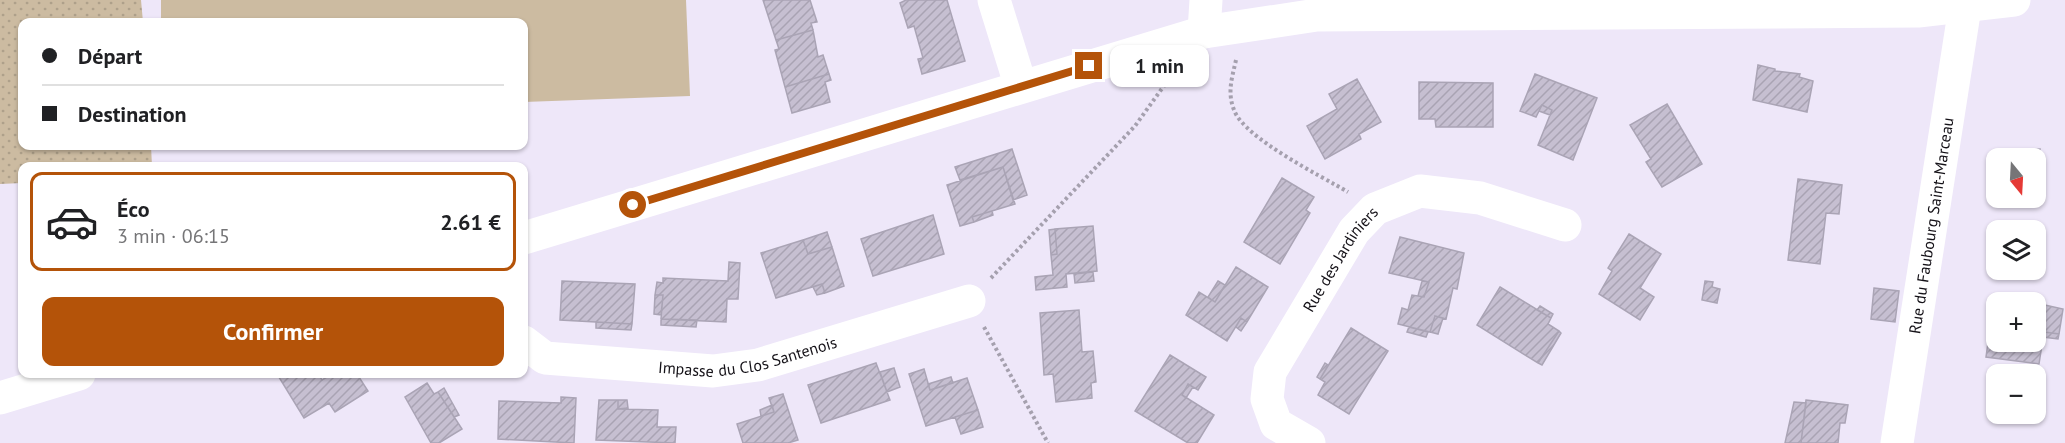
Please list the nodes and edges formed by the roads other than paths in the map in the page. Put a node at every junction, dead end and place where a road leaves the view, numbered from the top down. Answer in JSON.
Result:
{"nodes":[{"id":1,"x":994,"y":0,"type":"edge"},
{"id":2,"x":2014,"y":0,"type":"edge"},
{"id":3,"x":1478,"y":6,"type":"edge"},
{"id":4,"x":1654,"y":6,"type":"edge"},
{"id":5,"x":1825,"y":6,"type":"edge"},
{"id":6,"x":1965,"y":7,"type":"junction"},
{"id":7,"x":1205,"y":16,"type":"edge"},
{"id":8,"x":1021,"y":87,"type":"junction"},
{"id":9,"x":1565,"y":225,"type":"dead end"},
{"id":10,"x":528,"y":237,"type":"edge"},
{"id":11,"x":969,"y":301,"type":"road end"},
{"id":12,"x":528,"y":345,"type":"edge"},
{"id":13,"x":66,"y":378,"type":"edge"},
{"id":14,"x":0,"y":398,"type":"edge"},
{"id":15,"x":1309,"y":443,"type":"edge"},
{"id":16,"x":1897,"y":443,"type":"edge"}],
"edges":[{"from":1,"to":8,"type":"street"},
{"from":2,"to":6,"type":"street"},
{"from":3,"to":4,"type":"street"},
{"from":3,"to":7,"type":"street"},
{"from":4,"to":5,"type":"street"},
{"from":5,"to":6,"type":"street"},
{"from":6,"to":16,"type":"street","name":"Rue du Faubourg Saint-Marceau"},
{"from":7,"to":8,"type":"street"},
{"from":8,"to":10,"type":"street"},
{"from":9,"to":15,"type":"street","name":"Rue des Jardiniers"},
{"from":11,"to":12,"type":"street","name":"Impasse du Clos Santenois"},
{"from":13,"to":14,"type":"street"}]}
